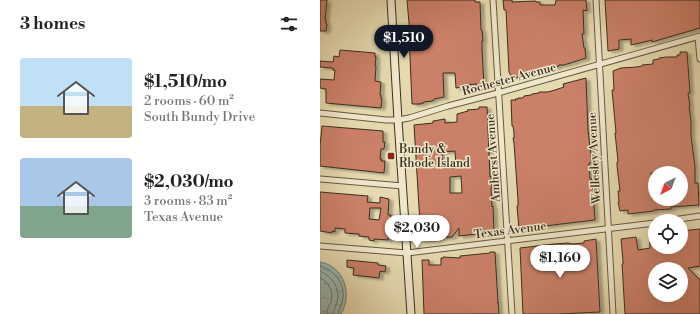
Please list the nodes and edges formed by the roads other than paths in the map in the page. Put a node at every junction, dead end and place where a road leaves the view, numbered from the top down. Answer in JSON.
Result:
{"nodes":[{"id":1,"x":391,"y":0,"type":"edge"},
{"id":2,"x":494,"y":0,"type":"edge"},
{"id":3,"x":596,"y":0,"type":"edge"},
{"id":4,"x":699,"y":36,"type":"edge"},
{"id":5,"x":700,"y":59,"type":"edge"},
{"id":6,"x":600,"y":64,"type":"junction"},
{"id":7,"x":498,"y":93,"type":"junction"},
{"id":8,"x":320,"y":113,"type":"edge"},
{"id":9,"x":398,"y":120,"type":"junction"},
{"id":10,"x":320,"y":179,"type":"edge"},
{"id":11,"x":402,"y":186,"type":"junction"},
{"id":12,"x":700,"y":216,"type":"edge"},
{"id":13,"x":688,"y":218,"type":"edge"},
{"id":14,"x":648,"y":223,"type":"edge"},
{"id":15,"x":608,"y":229,"type":"junction"},
{"id":16,"x":508,"y":241,"type":"junction"},
{"id":17,"x":320,"y":246,"type":"edge"},
{"id":18,"x":407,"y":254,"type":"junction"},
{"id":19,"x":411,"y":314,"type":"edge"},
{"id":20,"x":512,"y":314,"type":"edge"},
{"id":21,"x":613,"y":314,"type":"edge"}],
"edges":[{"from":1,"to":9,"type":"main road"},
{"from":2,"to":7,"type":"street","name":"Amherst Avenue"},
{"from":3,"to":6,"type":"street","name":"Wellesley Avenue"},
{"from":4,"to":5,"type":"street"},
{"from":4,"to":6,"type":"street","name":"Rochester Avenue"},
{"from":6,"to":7,"type":"street","name":"Rochester Avenue"},
{"from":6,"to":15,"type":"street","name":"Wellesley Avenue"},
{"from":7,"to":9,"type":"street","name":"Rochester Avenue"},
{"from":7,"to":16,"type":"street","name":"Amherst Avenue"},
{"from":8,"to":9,"type":"street","name":"Rochester Avenue"},
{"from":9,"to":11,"type":"main road"},
{"from":10,"to":11,"type":"street"},
{"from":11,"to":18,"type":"main road"},
{"from":12,"to":13,"type":"street"},
{"from":14,"to":15,"type":"street","name":"Texas Avenue"},
{"from":15,"to":16,"type":"street","name":"Texas Avenue"},
{"from":15,"to":21,"type":"street","name":"Wellesley Avenue"},
{"from":16,"to":18,"type":"street","name":"Texas Avenue"},
{"from":16,"to":20,"type":"street","name":"Amherst Avenue"},
{"from":17,"to":18,"type":"street","name":"Texas Avenue"},
{"from":18,"to":19,"type":"main road"}]}
